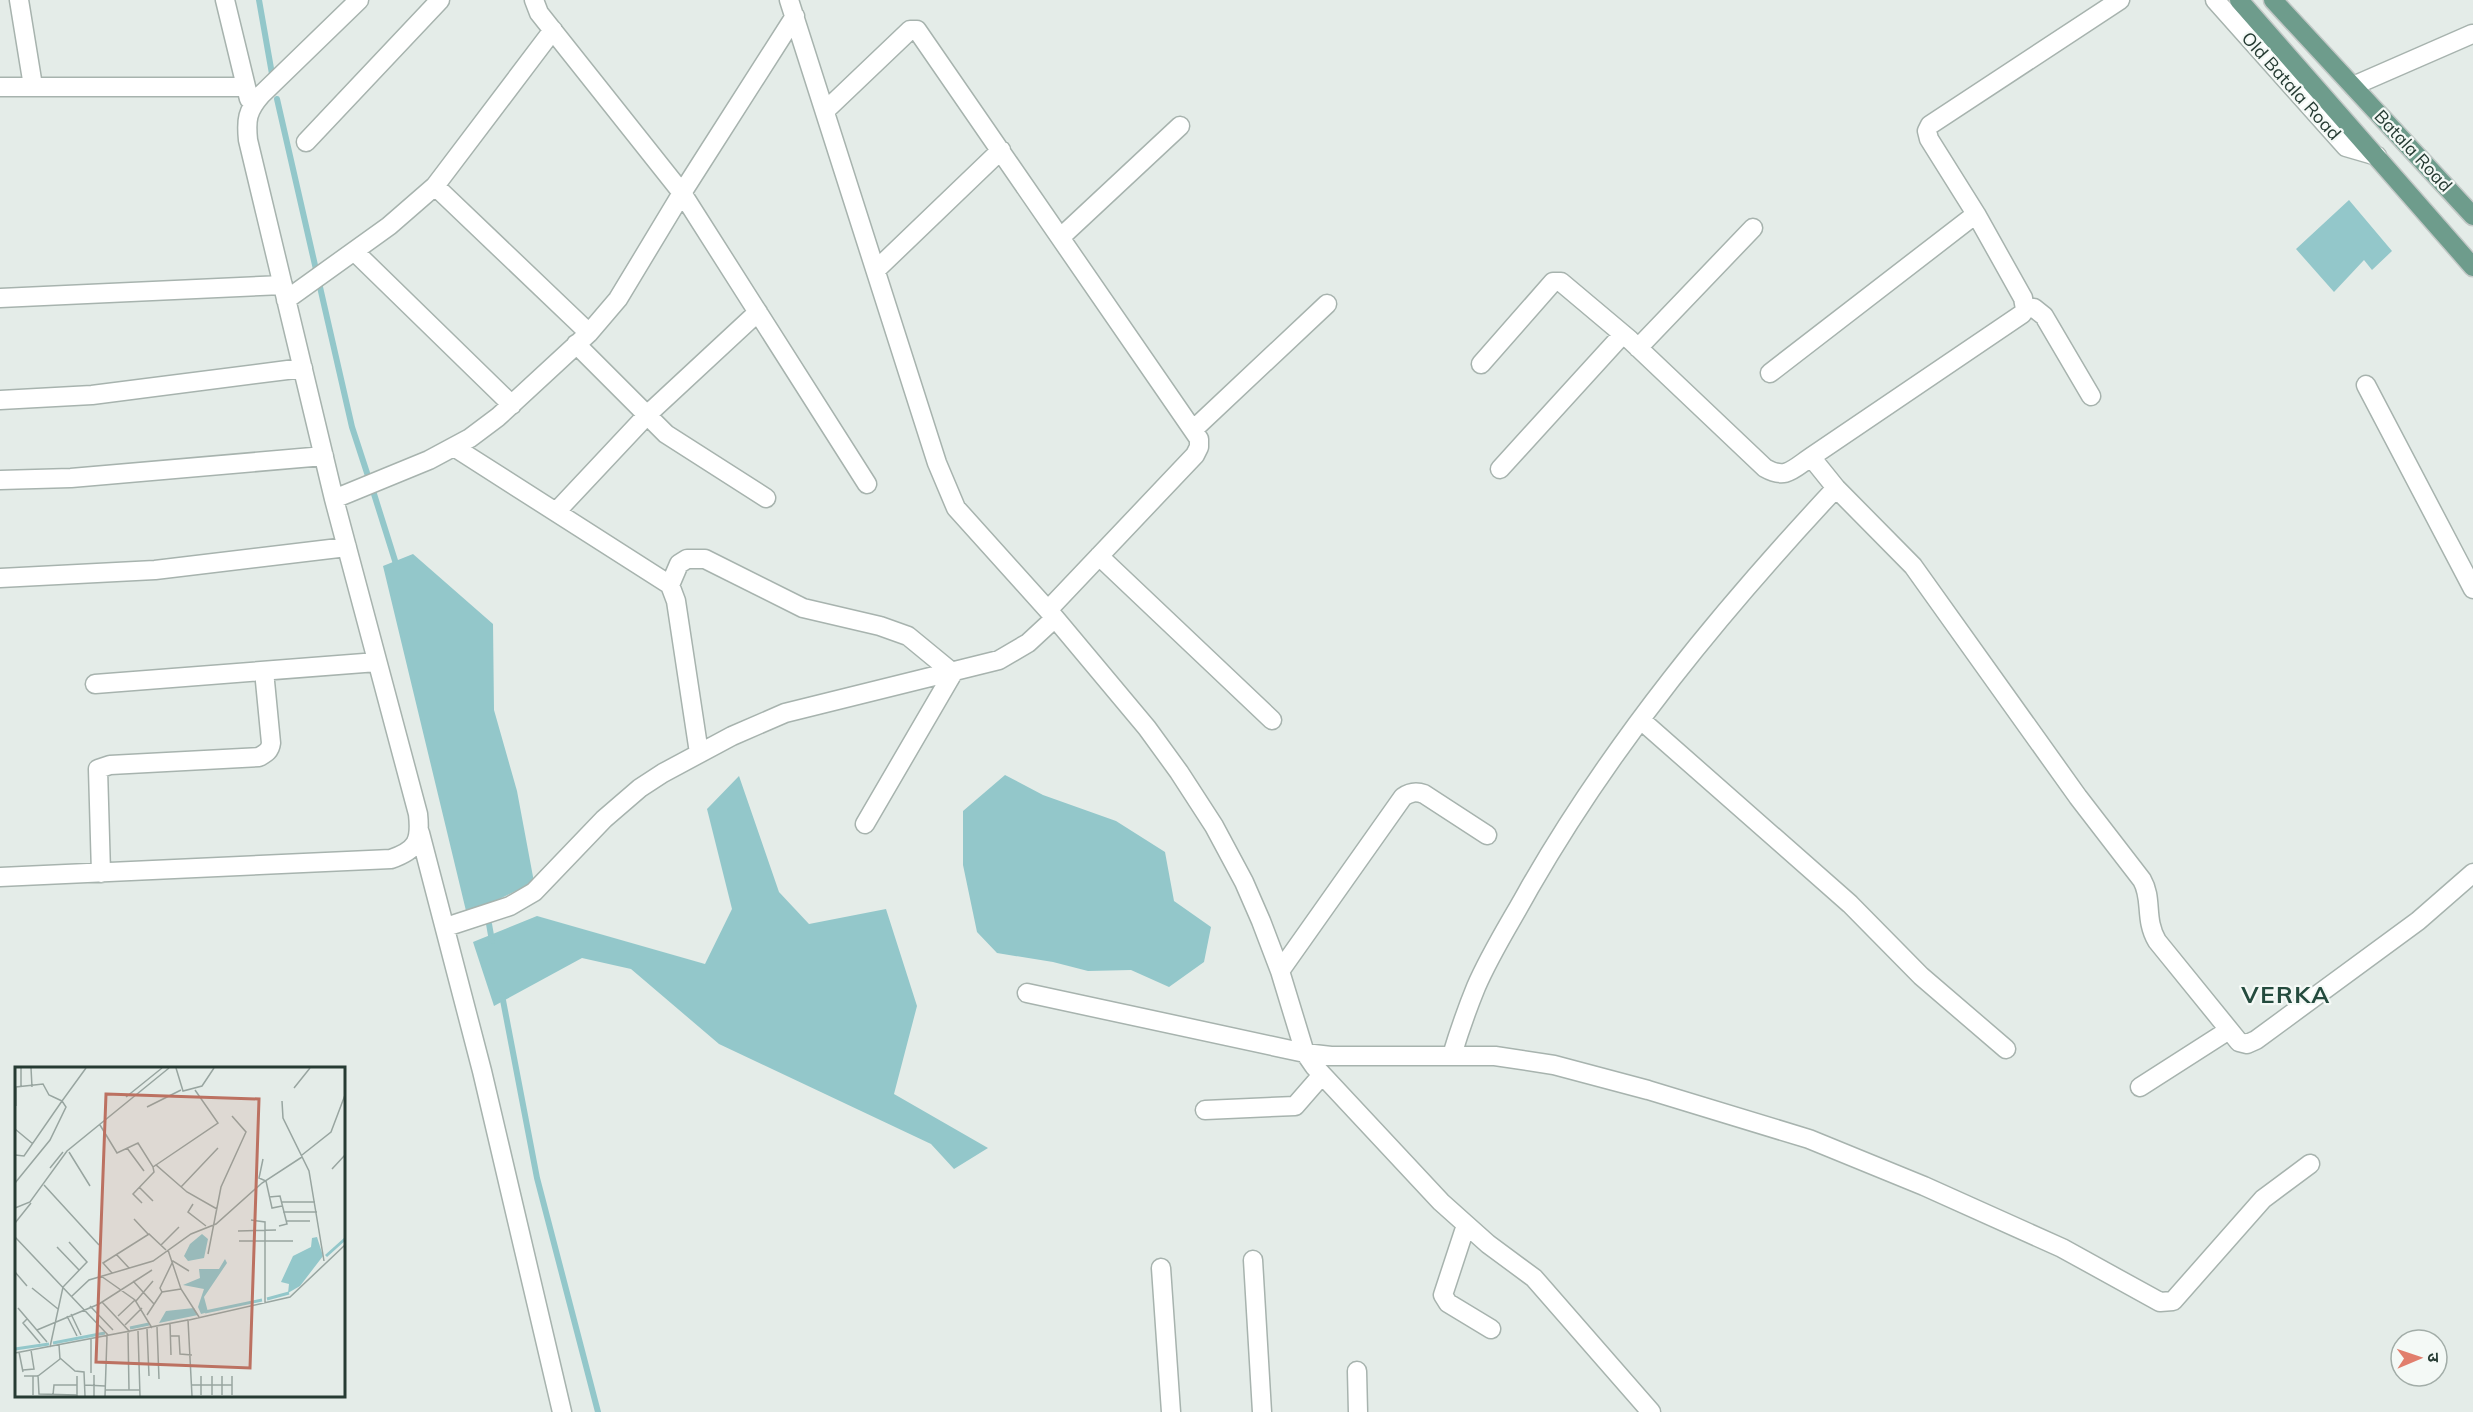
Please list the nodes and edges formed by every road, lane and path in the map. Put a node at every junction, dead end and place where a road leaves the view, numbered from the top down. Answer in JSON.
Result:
{"nodes":[{"id":1,"x":19,"y":0,"type":"edge"},
{"id":2,"x":225,"y":0,"type":"edge"},
{"id":3,"x":359,"y":0,"type":"edge"},
{"id":4,"x":440,"y":0,"type":"edge"},
{"id":5,"x":534,"y":0,"type":"edge"},
{"id":6,"x":2120,"y":0,"type":"edge"},
{"id":7,"x":2215,"y":0,"type":"edge"},
{"id":8,"x":2239,"y":0,"type":"edge"},
{"id":9,"x":2275,"y":2,"type":"edge"},
{"id":10,"x":792,"y":8,"type":"edge"},
{"id":11,"x":553,"y":30,"type":"junction"},
{"id":12,"x":2472,"y":34,"type":"edge"},
{"id":13,"x":33,"y":86,"type":"junction"},
{"id":14,"x":2353,"y":86,"type":"junction"},
{"id":15,"x":0,"y":87,"type":"edge"},
{"id":16,"x":246,"y":87,"type":"junction"},
{"id":17,"x":251,"y":106,"type":"junction"},
{"id":18,"x":825,"y":111,"type":"junction"},
{"id":19,"x":1180,"y":126,"type":"dead end"},
{"id":20,"x":306,"y":142,"type":"dead end"},
{"id":21,"x":1001,"y":150,"type":"junction"},
{"id":22,"x":2377,"y":156,"type":"junction"},
{"id":23,"x":435,"y":186,"type":"junction"},
{"id":24,"x":682,"y":193,"type":"junction"},
{"id":25,"x":1976,"y":214,"type":"junction"},
{"id":26,"x":2473,"y":216,"type":"edge"},
{"id":27,"x":1753,"y":228,"type":"dead end"},
{"id":28,"x":1061,"y":237,"type":"junction"},
{"id":29,"x":356,"y":252,"type":"junction"},
{"id":30,"x":2473,"y":267,"type":"edge"},
{"id":31,"x":876,"y":270,"type":"junction"},
{"id":32,"x":285,"y":293,"type":"junction"},
{"id":33,"x":0,"y":298,"type":"edge"},
{"id":34,"x":1327,"y":304,"type":"dead end"},
{"id":35,"x":2025,"y":309,"type":"junction"},
{"id":36,"x":758,"y":312,"type":"junction"},
{"id":37,"x":1623,"y":334,"type":"junction"},
{"id":38,"x":583,"y":339,"type":"junction"},
{"id":39,"x":1638,"y":348,"type":"junction"},
{"id":40,"x":1481,"y":364,"type":"dead end"},
{"id":41,"x":303,"y":368,"type":"junction"},
{"id":42,"x":1770,"y":373,"type":"dead end"},
{"id":43,"x":2366,"y":384,"type":"dead end"},
{"id":44,"x":2091,"y":396,"type":"dead end"},
{"id":45,"x":0,"y":400,"type":"edge"},
{"id":46,"x":512,"y":405,"type":"junction"},
{"id":47,"x":647,"y":415,"type":"junction"},
{"id":48,"x":1194,"y":429,"type":"junction"},
{"id":49,"x":454,"y":447,"type":"junction"},
{"id":50,"x":324,"y":456,"type":"junction"},
{"id":51,"x":1811,"y":457,"type":"junction"},
{"id":52,"x":1500,"y":469,"type":"dead end"},
{"id":53,"x":0,"y":480,"type":"edge"},
{"id":54,"x":867,"y":484,"type":"dead end"},
{"id":55,"x":1836,"y":488,"type":"junction"},
{"id":56,"x":766,"y":498,"type":"dead end"},
{"id":57,"x":334,"y":499,"type":"junction"},
{"id":58,"x":556,"y":512,"type":"junction"},
{"id":59,"x":347,"y":547,"type":"junction"},
{"id":60,"x":1099,"y":556,"type":"junction"},
{"id":61,"x":0,"y":578,"type":"edge"},
{"id":62,"x":670,"y":585,"type":"junction"},
{"id":63,"x":2473,"y":589,"type":"edge"},
{"id":64,"x":1051,"y":614,"type":"junction"},
{"id":65,"x":377,"y":662,"type":"junction"},
{"id":66,"x":264,"y":671,"type":"junction"},
{"id":67,"x":952,"y":673,"type":"junction"},
{"id":68,"x":95,"y":684,"type":"dead end"},
{"id":69,"x":1272,"y":720,"type":"dead end"},
{"id":70,"x":1641,"y":720,"type":"junction"},
{"id":71,"x":699,"y":753,"type":"junction"},
{"id":72,"x":864,"y":824,"type":"dead end"},
{"id":73,"x":420,"y":833,"type":"junction"},
{"id":74,"x":1487,"y":835,"type":"dead end"},
{"id":75,"x":101,"y":873,"type":"junction"},
{"id":76,"x":2473,"y":873,"type":"edge"},
{"id":77,"x":0,"y":877,"type":"edge"},
{"id":78,"x":446,"y":927,"type":"junction"},
{"id":79,"x":1280,"y":971,"type":"junction"},
{"id":80,"x":1027,"y":993,"type":"dead end"},
{"id":81,"x":2229,"y":1030,"type":"junction"},
{"id":82,"x":2006,"y":1049,"type":"dead end"},
{"id":83,"x":1305,"y":1053,"type":"junction"},
{"id":84,"x":1452,"y":1055,"type":"junction"},
{"id":85,"x":1322,"y":1076,"type":"junction"},
{"id":86,"x":2140,"y":1087,"type":"dead end"},
{"id":87,"x":1205,"y":1110,"type":"dead end"},
{"id":88,"x":2310,"y":1164,"type":"dead end"},
{"id":89,"x":1466,"y":1226,"type":"junction"},
{"id":90,"x":1253,"y":1260,"type":"dead end"},
{"id":91,"x":1161,"y":1268,"type":"dead end"},
{"id":92,"x":1491,"y":1329,"type":"dead end"},
{"id":93,"x":1357,"y":1371,"type":"dead end"},
{"id":94,"x":562,"y":1412,"type":"edge"},
{"id":95,"x":1171,"y":1412,"type":"edge"},
{"id":96,"x":1262,"y":1412,"type":"edge"},
{"id":97,"x":1358,"y":1412,"type":"edge"},
{"id":98,"x":1651,"y":1412,"type":"edge"}],
"edges":[{"from":1,"to":13,"type":"street"},
{"from":2,"to":16,"type":"street"},
{"from":3,"to":17,"type":"street"},
{"from":4,"to":20,"type":"street"},
{"from":5,"to":11,"type":"street"},
{"from":6,"to":25,"type":"street"},
{"from":7,"to":22,"type":"street","name":"Old Batala Road"},
{"from":8,"to":22,"type":"main road","name":"Batala Road"},
{"from":9,"to":14,"type":"main road","name":"Batala Road"},
{"from":10,"to":18,"type":"street"},
{"from":10,"to":24,"type":"street"},
{"from":11,"to":23,"type":"street"},
{"from":11,"to":24,"type":"street"},
{"from":12,"to":14,"type":"street"},
{"from":13,"to":15,"type":"street"},
{"from":13,"to":16,"type":"street"},
{"from":14,"to":26,"type":"main road","name":"Batala Road"},
{"from":16,"to":17,"type":"street"},
{"from":17,"to":32,"type":"street"},
{"from":18,"to":21,"type":"street"},
{"from":18,"to":31,"type":"street"},
{"from":19,"to":28,"type":"street"},
{"from":21,"to":28,"type":"street"},
{"from":21,"to":31,"type":"street"},
{"from":22,"to":30,"type":"main road","name":"Batala Road"},
{"from":23,"to":29,"type":"street"},
{"from":23,"to":38,"type":"street"},
{"from":24,"to":36,"type":"street"},
{"from":24,"to":38,"type":"street"},
{"from":25,"to":35,"type":"street"},
{"from":25,"to":42,"type":"street"},
{"from":27,"to":39,"type":"street"},
{"from":28,"to":48,"type":"street"},
{"from":29,"to":32,"type":"street"},
{"from":29,"to":46,"type":"street"},
{"from":31,"to":64,"type":"street"},
{"from":32,"to":33,"type":"street"},
{"from":32,"to":41,"type":"street"},
{"from":34,"to":48,"type":"street"},
{"from":35,"to":44,"type":"street"},
{"from":35,"to":51,"type":"street"},
{"from":36,"to":47,"type":"street"},
{"from":36,"to":54,"type":"street"},
{"from":37,"to":39,"type":"street"},
{"from":37,"to":40,"type":"street"},
{"from":37,"to":52,"type":"street"},
{"from":38,"to":46,"type":"street"},
{"from":38,"to":47,"type":"street"},
{"from":39,"to":51,"type":"street"},
{"from":41,"to":45,"type":"street"},
{"from":41,"to":50,"type":"street"},
{"from":43,"to":63,"type":"street"},
{"from":46,"to":49,"type":"street"},
{"from":47,"to":56,"type":"street"},
{"from":47,"to":58,"type":"street"},
{"from":48,"to":60,"type":"street"},
{"from":49,"to":57,"type":"street"},
{"from":49,"to":58,"type":"street"},
{"from":50,"to":53,"type":"street"},
{"from":50,"to":57,"type":"street"},
{"from":51,"to":55,"type":"street"},
{"from":55,"to":70,"type":"street"},
{"from":55,"to":81,"type":"street"},
{"from":57,"to":59,"type":"street"},
{"from":58,"to":62,"type":"street"},
{"from":59,"to":61,"type":"street"},
{"from":59,"to":65,"type":"street"},
{"from":60,"to":64,"type":"street"},
{"from":60,"to":69,"type":"street"},
{"from":62,"to":67,"type":"street"},
{"from":62,"to":71,"type":"street"},
{"from":64,"to":67,"type":"street"},
{"from":64,"to":79,"type":"street"},
{"from":65,"to":66,"type":"street"},
{"from":65,"to":73,"type":"street"},
{"from":66,"to":68,"type":"street"},
{"from":66,"to":75,"type":"street"},
{"from":67,"to":71,"type":"street"},
{"from":67,"to":72,"type":"street"},
{"from":70,"to":82,"type":"street"},
{"from":70,"to":84,"type":"street"},
{"from":71,"to":78,"type":"street"},
{"from":73,"to":75,"type":"street"},
{"from":73,"to":78,"type":"street"},
{"from":74,"to":79,"type":"street"},
{"from":75,"to":77,"type":"street"},
{"from":76,"to":81,"type":"street"},
{"from":78,"to":94,"type":"street"},
{"from":79,"to":83,"type":"street"},
{"from":80,"to":83,"type":"street"},
{"from":81,"to":86,"type":"street"},
{"from":83,"to":84,"type":"street"},
{"from":83,"to":85,"type":"street"},
{"from":84,"to":88,"type":"street"},
{"from":85,"to":87,"type":"street"},
{"from":85,"to":89,"type":"street"},
{"from":89,"to":92,"type":"street"},
{"from":89,"to":98,"type":"street"},
{"from":90,"to":96,"type":"street"},
{"from":91,"to":95,"type":"street"},
{"from":93,"to":97,"type":"street"}]}
